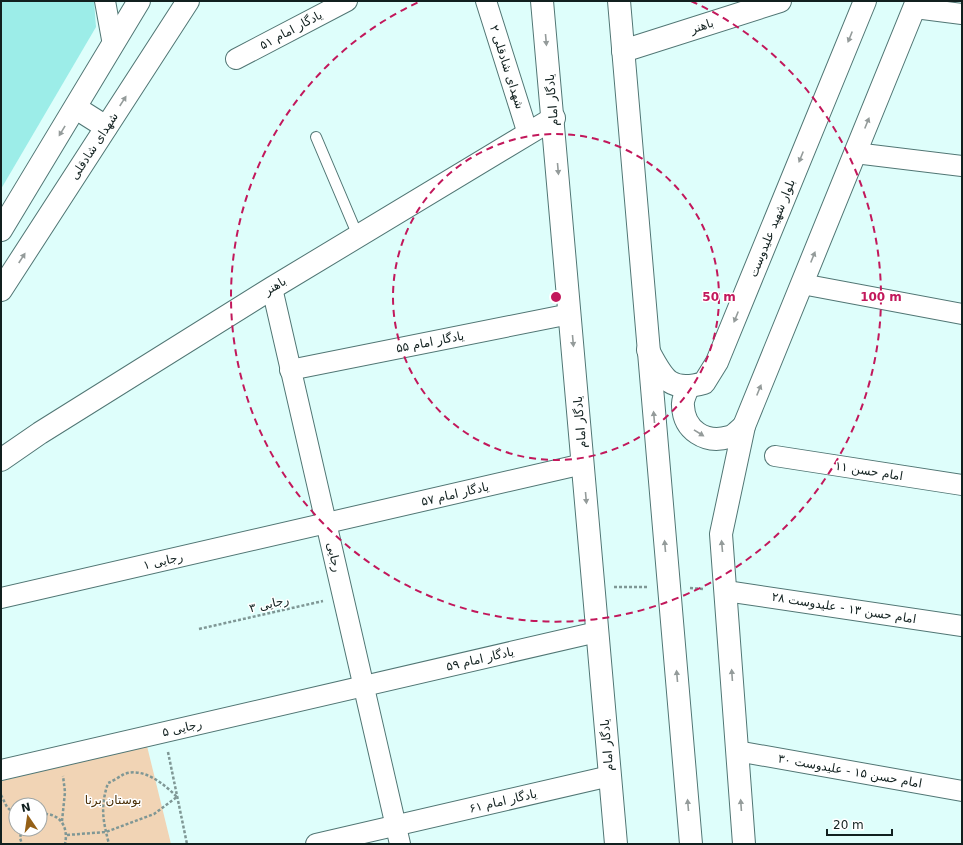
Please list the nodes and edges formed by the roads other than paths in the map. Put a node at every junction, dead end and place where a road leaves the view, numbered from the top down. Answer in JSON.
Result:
{"nodes":[{"id":1,"x":105,"y":1,"type":"edge"},
{"id":2,"x":139,"y":1,"type":"edge"},
{"id":3,"x":188,"y":1,"type":"edge"},
{"id":4,"x":347,"y":1,"type":"edge"},
{"id":5,"x":486,"y":1,"type":"edge"},
{"id":6,"x":542,"y":1,"type":"edge"},
{"id":7,"x":619,"y":1,"type":"edge"},
{"id":8,"x":780,"y":1,"type":"edge"},
{"id":9,"x":865,"y":1,"type":"edge"},
{"id":10,"x":916,"y":4,"type":"edge"},
{"id":11,"x":962,"y":14,"type":"edge"},
{"id":12,"x":113,"y":45,"type":"junction"},
{"id":13,"x":623,"y":51,"type":"junction"},
{"id":14,"x":236,"y":59,"type":"dead end"},
{"id":15,"x":76,"y":108,"type":"junction"},
{"id":16,"x":554,"y":118,"type":"junction"},
{"id":17,"x":106,"y":127,"type":"junction"},
{"id":18,"x":528,"y":134,"type":"junction"},
{"id":19,"x":316,"y":137,"type":"dead end"},
{"id":20,"x":855,"y":153,"type":"junction"},
{"id":21,"x":962,"y":166,"type":"edge"},
{"id":22,"x":1,"y":230,"type":"edge"},
{"id":23,"x":358,"y":236,"type":"junction"},
{"id":24,"x":802,"y":284,"type":"junction"},
{"id":25,"x":272,"y":288,"type":"junction"},
{"id":26,"x":1,"y":290,"type":"edge"},
{"id":27,"x":570,"y":314,"type":"junction"},
{"id":28,"x":962,"y":314,"type":"edge"},
{"id":29,"x":648,"y":350,"type":"junction"},
{"id":30,"x":290,"y":370,"type":"junction"},
{"id":31,"x":688,"y":388,"type":"junction"},
{"id":32,"x":744,"y":426,"type":"junction"},
{"id":33,"x":40,"y":433,"type":"junction"},
{"id":34,"x":1,"y":448,"type":"edge"},
{"id":35,"x":775,"y":456,"type":"dead end"},
{"id":36,"x":1,"y":460,"type":"edge"},
{"id":37,"x":583,"y":464,"type":"junction"},
{"id":38,"x":962,"y":485,"type":"edge"},
{"id":39,"x":326,"y":523,"type":"junction"},
{"id":40,"x":726,"y":591,"type":"junction"},
{"id":41,"x":1,"y":598,"type":"edge"},
{"id":42,"x":962,"y":626,"type":"edge"},
{"id":43,"x":597,"y":632,"type":"junction"},
{"id":44,"x":363,"y":686,"type":"junction"},
{"id":45,"x":738,"y":750,"type":"junction"},
{"id":46,"x":1,"y":770,"type":"edge"},
{"id":47,"x":610,"y":776,"type":"junction"},
{"id":48,"x":962,"y":791,"type":"edge"},
{"id":49,"x":397,"y":835,"type":"edge"},
{"id":50,"x":316,"y":844,"type":"edge"},
{"id":51,"x":616,"y":844,"type":"edge"},
{"id":52,"x":691,"y":844,"type":"edge"},
{"id":53,"x":744,"y":844,"type":"edge"}],
"edges":[{"from":1,"to":12,"type":"street"},
{"from":2,"to":12,"type":"main road"},
{"from":17,"to":3,"type":"main road","name":"شهدای شادقلی","one_way":true},
{"from":4,"to":14,"type":"street","name":"یادگار امام ۵۱"},
{"from":5,"to":18,"type":"street","name":"شهدای شادقلی ۲"},
{"from":6,"to":16,"type":"main road","name":"یادگار امام","one_way":true},
{"from":7,"to":13,"type":"main road"},
{"from":8,"to":13,"type":"main road","name":"باهنر"},
{"from":9,"to":31,"type":"main road","name":"بلوار شهید علیدوست","one_way":true},
{"from":10,"to":11,"type":"street"},
{"from":20,"to":10,"type":"main road","one_way":true},
{"from":12,"to":15,"type":"main road"},
{"from":13,"to":29,"type":"main road"},
{"from":15,"to":17,"type":"main road"},
{"from":15,"to":22,"type":"main road","one_way":true},
{"from":16,"to":18,"type":"main road","name":"باهنر"},
{"from":16,"to":27,"type":"main road","name":"یادگار امام","one_way":true},
{"from":26,"to":17,"type":"main road","name":"شهدای شادقلی","one_way":true},
{"from":18,"to":23,"type":"main road","name":"باهنر"},
{"from":19,"to":23,"type":"lane"},
{"from":20,"to":21,"type":"street"},
{"from":24,"to":20,"type":"main road","one_way":true},
{"from":23,"to":25,"type":"main road","name":"باهنر"},
{"from":24,"to":28,"type":"street"},
{"from":32,"to":24,"type":"main road","one_way":true},
{"from":25,"to":30,"type":"street","name":"رجایی"},
{"from":25,"to":33,"type":"main road","name":"باهنر"},
{"from":27,"to":30,"type":"street","name":"یادگار امام ۵۵"},
{"from":27,"to":37,"type":"main road","name":"یادگار امام","one_way":true},
{"from":29,"to":31,"type":"main road"},
{"from":52,"to":29,"type":"main road","one_way":true},
{"from":30,"to":39,"type":"street","name":"رجایی"},
{"from":31,"to":32,"type":"main road","one_way":true},
{"from":40,"to":32,"type":"main road","one_way":true},
{"from":33,"to":34,"type":"main road"},
{"from":33,"to":36,"type":"main road","name":"باهنر"},
{"from":35,"to":38,"type":"street","name":"امام حسن ۱۱"},
{"from":37,"to":39,"type":"street","name":"یادگار امام ۵۷"},
{"from":37,"to":43,"type":"main road","name":"یادگار امام","one_way":true},
{"from":39,"to":41,"type":"street","name":"رجایی ۱"},
{"from":39,"to":44,"type":"street","name":"رجایی"},
{"from":40,"to":42,"type":"street","name":"امام حسن ۱۳ - علیدوست ۲۸"},
{"from":45,"to":40,"type":"main road","one_way":true},
{"from":43,"to":44,"type":"street","name":"یادگار امام ۵۹"},
{"from":43,"to":47,"type":"main road","name":"یادگار امام"},
{"from":44,"to":46,"type":"street","name":"رجایی ۵"},
{"from":44,"to":49,"type":"street","name":"رجایی"},
{"from":45,"to":48,"type":"street","name":"امام حسن ۱۵ - علیدوست ۳۰"},
{"from":53,"to":45,"type":"main road","one_way":true},
{"from":47,"to":49,"type":"street","name":"یادگار امام ۶۱"},
{"from":47,"to":51,"type":"main road","name":"یادگار امام"},
{"from":49,"to":50,"type":"street","name":"یادگار امام ۶۱"}]}
